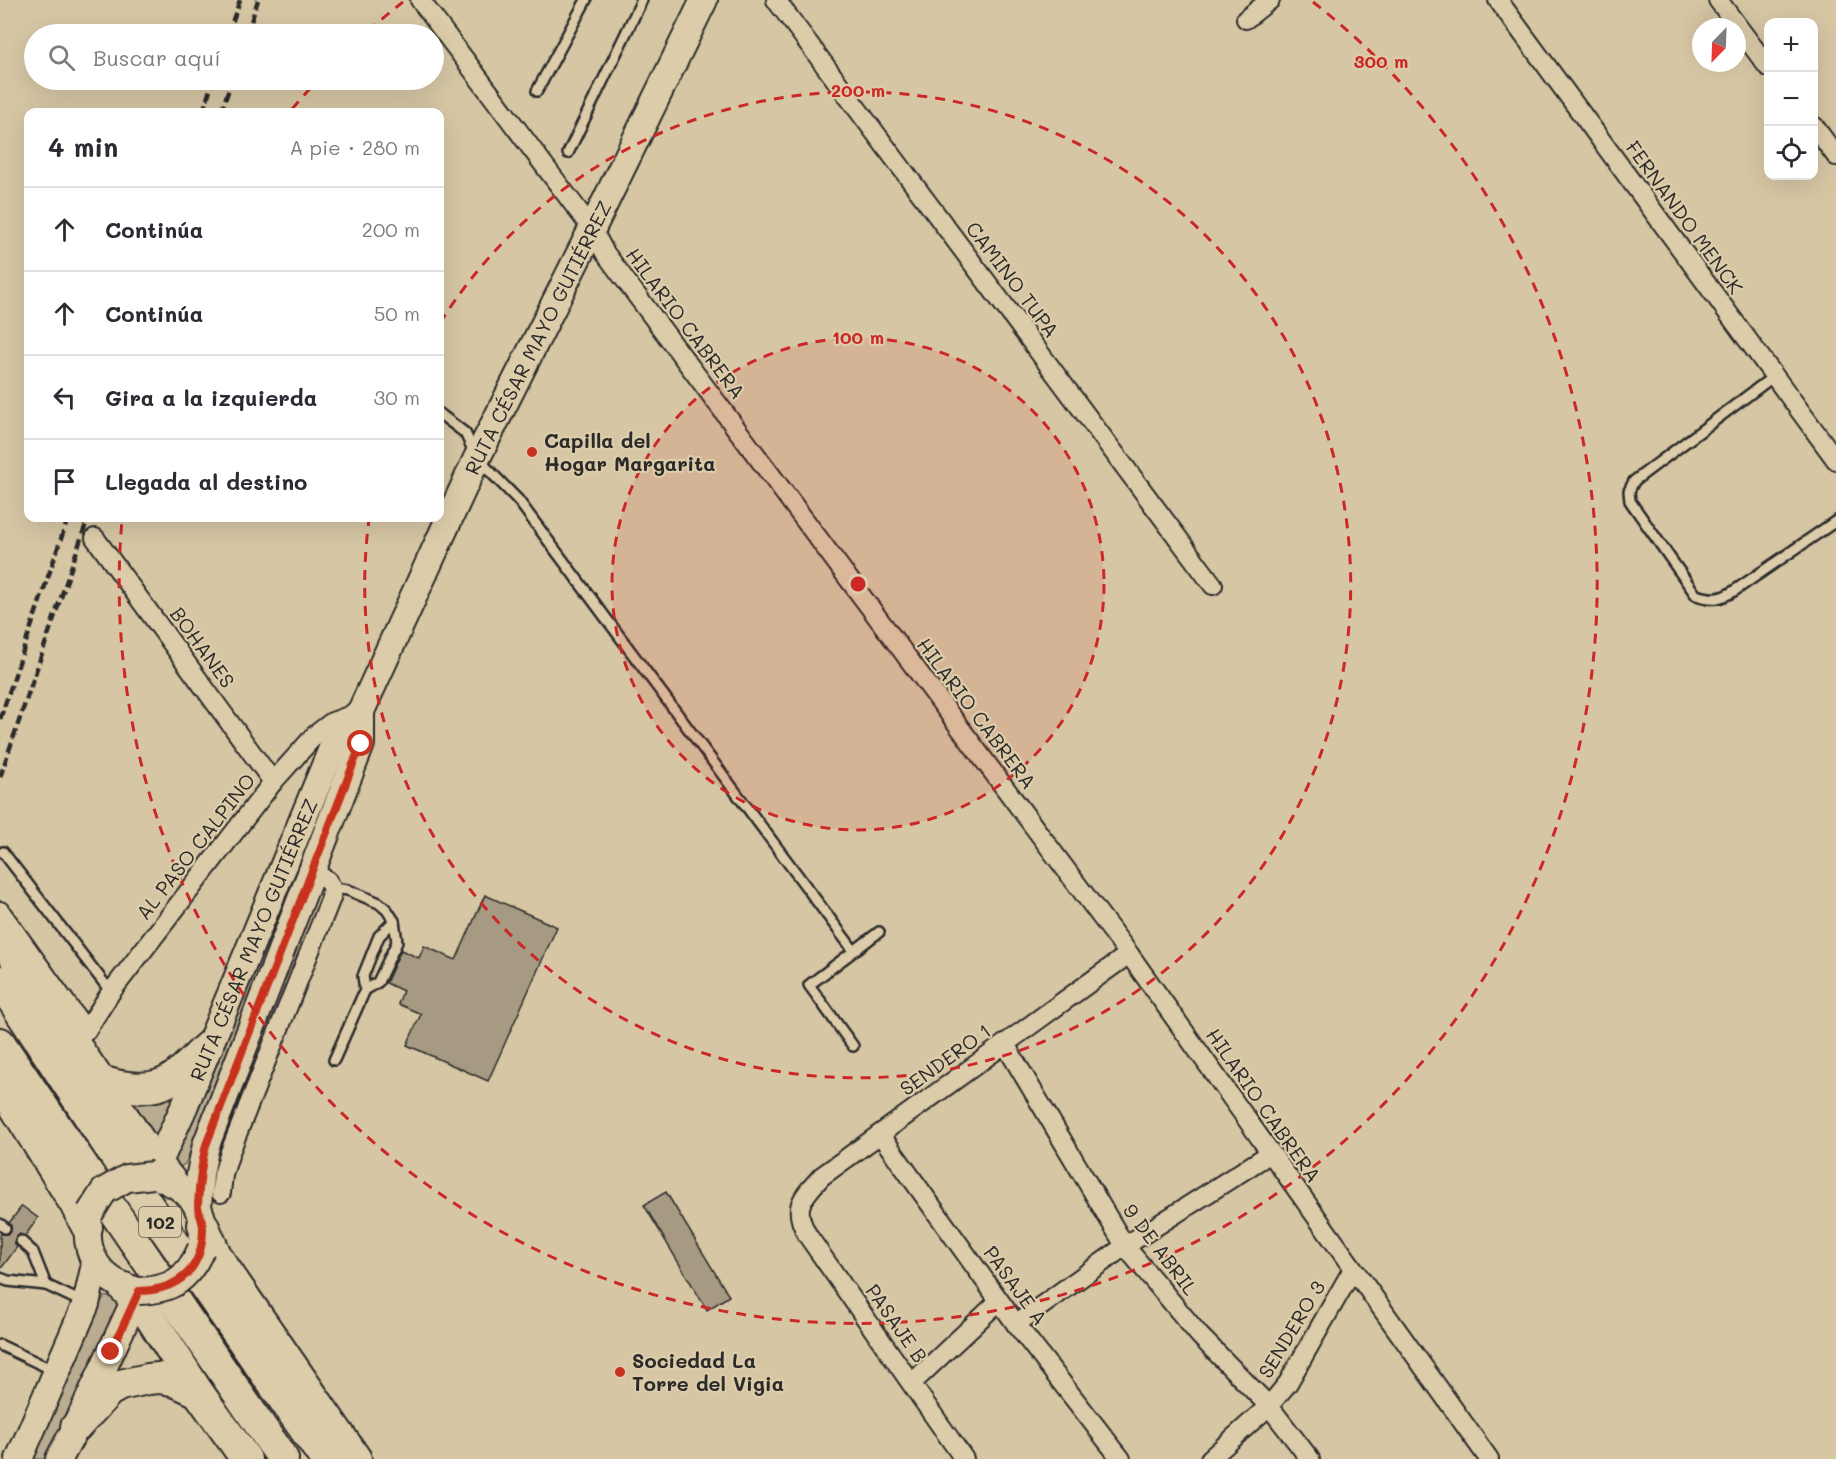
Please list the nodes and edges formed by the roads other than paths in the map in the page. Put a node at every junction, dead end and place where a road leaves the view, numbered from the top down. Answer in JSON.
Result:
{"nodes":[{"id":1,"x":420,"y":0,"type":"edge"},
{"id":2,"x":586,"y":0,"type":"edge"},
{"id":3,"x":642,"y":0,"type":"edge"},
{"id":4,"x":704,"y":0,"type":"edge"},
{"id":5,"x":776,"y":0,"type":"edge"},
{"id":6,"x":1270,"y":0,"type":"edge"},
{"id":7,"x":1498,"y":0,"type":"edge"},
{"id":8,"x":1718,"y":0,"type":"edge"},
{"id":9,"x":1246,"y":19,"type":"dead end"},
{"id":10,"x":438,"y":24,"type":"edge"},
{"id":11,"x":444,"y":32,"type":"edge"},
{"id":12,"x":1764,"y":61,"type":"edge"},
{"id":13,"x":537,"y":92,"type":"dead end"},
{"id":14,"x":1818,"y":131,"type":"edge"},
{"id":15,"x":568,"y":153,"type":"dead end"},
{"id":16,"x":1836,"y":156,"type":"edge"},
{"id":17,"x":592,"y":229,"type":"junction"},
{"id":18,"x":1774,"y":376,"type":"junction"},
{"id":19,"x":444,"y":417,"type":"edge"},
{"id":20,"x":477,"y":458,"type":"junction"},
{"id":21,"x":1836,"y":460,"type":"edge"},
{"id":22,"x":1836,"y":521,"type":"edge"},
{"id":23,"x":96,"y":538,"type":"dead end"},
{"id":24,"x":1213,"y":585,"type":"dead end"},
{"id":25,"x":361,"y":711,"type":"junction"},
{"id":26,"x":273,"y":782,"type":"junction"},
{"id":27,"x":3,"y":852,"type":"dead end"},
{"id":28,"x":312,"y":873,"type":"junction"},
{"id":29,"x":333,"y":888,"type":"junction"},
{"id":30,"x":0,"y":911,"type":"edge"},
{"id":31,"x":394,"y":921,"type":"junction"},
{"id":32,"x":879,"y":932,"type":"dead end"},
{"id":33,"x":0,"y":936,"type":"edge"},
{"id":34,"x":854,"y":951,"type":"junction"},
{"id":35,"x":1129,"y":954,"type":"junction"},
{"id":36,"x":0,"y":981,"type":"edge"},
{"id":37,"x":365,"y":990,"type":"junction"},
{"id":38,"x":111,"y":992,"type":"junction"},
{"id":39,"x":0,"y":1043,"type":"edge"},
{"id":40,"x":1005,"y":1044,"type":"junction"},
{"id":41,"x":208,"y":1046,"type":"junction"},
{"id":42,"x":853,"y":1046,"type":"dead end"},
{"id":43,"x":334,"y":1060,"type":"dead end"},
{"id":44,"x":99,"y":1080,"type":"junction"},
{"id":45,"x":0,"y":1083,"type":"edge"},
{"id":46,"x":879,"y":1134,"type":"junction"},
{"id":47,"x":1271,"y":1153,"type":"junction"},
{"id":48,"x":160,"y":1173,"type":"junction"},
{"id":49,"x":221,"y":1193,"type":"dead end"},
{"id":50,"x":798,"y":1211,"type":"joint"},
{"id":51,"x":88,"y":1220,"type":"junction"},
{"id":52,"x":201,"y":1228,"type":"junction"},
{"id":53,"x":21,"y":1241,"type":"dead end"},
{"id":54,"x":1125,"y":1246,"type":"junction"},
{"id":55,"x":96,"y":1264,"type":"junction"},
{"id":56,"x":1353,"y":1269,"type":"junction"},
{"id":57,"x":0,"y":1278,"type":"edge"},
{"id":58,"x":46,"y":1286,"type":"junction"},
{"id":59,"x":133,"y":1293,"type":"junction"},
{"id":60,"x":999,"y":1301,"type":"junction"},
{"id":61,"x":86,"y":1304,"type":"junction"},
{"id":62,"x":1016,"y":1324,"type":"junction"},
{"id":63,"x":0,"y":1345,"type":"edge"},
{"id":64,"x":57,"y":1372,"type":"junction"},
{"id":65,"x":912,"y":1383,"type":"junction"},
{"id":66,"x":198,"y":1392,"type":"junction"},
{"id":67,"x":1269,"y":1406,"type":"junction"},
{"id":68,"x":76,"y":1427,"type":"junction"},
{"id":69,"x":19,"y":1459,"type":"edge"},
{"id":70,"x":59,"y":1459,"type":"edge"},
{"id":71,"x":246,"y":1459,"type":"edge"},
{"id":72,"x":283,"y":1459,"type":"edge"},
{"id":73,"x":325,"y":1459,"type":"edge"},
{"id":74,"x":356,"y":1459,"type":"edge"},
{"id":75,"x":964,"y":1459,"type":"edge"},
{"id":76,"x":1121,"y":1459,"type":"edge"},
{"id":77,"x":1210,"y":1459,"type":"edge"},
{"id":78,"x":1310,"y":1459,"type":"edge"},
{"id":79,"x":1489,"y":1459,"type":"edge"}],
"edges":[{"from":1,"to":10,"type":"street","name":"HILARIO CABRERA"},
{"from":2,"to":13,"type":"lane"},
{"from":3,"to":15,"type":"lane"},
{"from":4,"to":17,"type":"main road","name":"RUTA CÉSAR MAYO GUTIÉRREZ"},
{"from":5,"to":24,"type":"street","name":"CAMINO TUPA"},
{"from":6,"to":9,"type":"street"},
{"from":7,"to":18,"type":"street","name":"FERNANDO MENCK"},
{"from":8,"to":12,"type":"street"},
{"from":11,"to":17,"type":"street","name":"HILARIO CABRERA"},
{"from":14,"to":16,"type":"street"},
{"from":17,"to":20,"type":"main road","name":"RUTA CÉSAR MAYO GUTIÉRREZ"},
{"from":17,"to":35,"type":"street","name":"HILARIO CABRERA"},
{"from":18,"to":21,"type":"street","name":"FERNANDO MENCK"},
{"from":18,"to":22,"type":"lane"},
{"from":19,"to":20,"type":"lane"},
{"from":20,"to":25,"type":"main road","name":"RUTA CÉSAR MAYO GUTIÉRREZ"},
{"from":20,"to":34,"type":"lane"},
{"from":23,"to":26,"type":"street","name":"BOHANES"},
{"from":25,"to":26,"type":"street","name":"AL PASO CALPINO"},
{"from":25,"to":28,"type":"main road","name":"RUTA CÉSAR MAYO GUTIÉRREZ"},
{"from":25,"to":41,"type":"main road","name":"RUTA CÉSAR MAYO GUTIÉRREZ"},
{"from":26,"to":38,"type":"street","name":"AL PASO CALPINO"},
{"from":27,"to":38,"type":"lane"},
{"from":28,"to":29,"type":"street"},
{"from":28,"to":52,"type":"main road","name":"RUTA CÉSAR MAYO GUTIÉRREZ"},
{"from":29,"to":31,"type":"lane"},
{"from":29,"to":49,"type":"street"},
{"from":30,"to":38,"type":"street","name":"AL PASO CALPINO"},
{"from":31,"to":37,"type":"lane"},
{"from":31,"to":37,"type":"lane"},
{"from":32,"to":34,"type":"lane"},
{"from":33,"to":44,"type":"highway"},
{"from":34,"to":42,"type":"lane"},
{"from":35,"to":40,"type":"street","name":"SENDERO 1"},
{"from":35,"to":47,"type":"street","name":"HILARIO CABRERA"},
{"from":36,"to":73,"type":"highway","number":"102"},
{"from":37,"to":43,"type":"lane"},
{"from":39,"to":72,"type":"highway","number":"102"},
{"from":40,"to":46,"type":"street","name":"SENDERO 1"},
{"from":40,"to":54,"type":"street","name":"9 DE ABRIL"},
{"from":41,"to":44,"type":"highway"},
{"from":41,"to":48,"type":"main road","name":"RUTA CÉSAR MAYO GUTIÉRREZ"},
{"from":44,"to":48,"type":"highway"},
{"from":45,"to":51,"type":"highway"},
{"from":46,"to":50,"type":"street","name":"SENDERO 1"},
{"from":46,"to":60,"type":"street","name":"PASAJE A"},
{"from":47,"to":54,"type":"street"},
{"from":47,"to":56,"type":"street","name":"HILARIO CABRERA"},
{"from":48,"to":51,"type":"main road","bridge":true},
{"from":48,"to":52,"type":"main road"},
{"from":50,"to":65,"type":"street","name":"PASAJE B"},
{"from":51,"to":55,"type":"main road"},
{"from":52,"to":59,"type":"main road","bridge":true},
{"from":52,"to":74,"type":"highway"},
{"from":53,"to":58,"type":"lane"},
{"from":54,"to":62,"type":"street"},
{"from":54,"to":67,"type":"street","name":"9 DE ABRIL"},
{"from":55,"to":59,"type":"main road"},
{"from":55,"to":61,"type":"main road"},
{"from":56,"to":67,"type":"street","name":"SENDERO 3"},
{"from":56,"to":79,"type":"street","name":"HILARIO CABRERA"},
{"from":57,"to":58,"type":"lane"},
{"from":58,"to":61,"type":"lane"},
{"from":59,"to":66,"type":"highway"},
{"from":59,"to":68,"type":"main road"},
{"from":60,"to":62,"type":"street","name":"PASAJE A"},
{"from":60,"to":65,"type":"street"},
{"from":61,"to":64,"type":"main road"},
{"from":62,"to":76,"type":"street","name":"PASAJE A"},
{"from":63,"to":64,"type":"lane"},
{"from":64,"to":69,"type":"main road"},
{"from":65,"to":75,"type":"street","name":"PASAJE B"},
{"from":66,"to":68,"type":"highway"},
{"from":66,"to":71,"type":"highway"},
{"from":67,"to":77,"type":"street","name":"SENDERO 3"},
{"from":67,"to":78,"type":"street","name":"9 DE ABRIL"},
{"from":68,"to":70,"type":"main road"}]}
